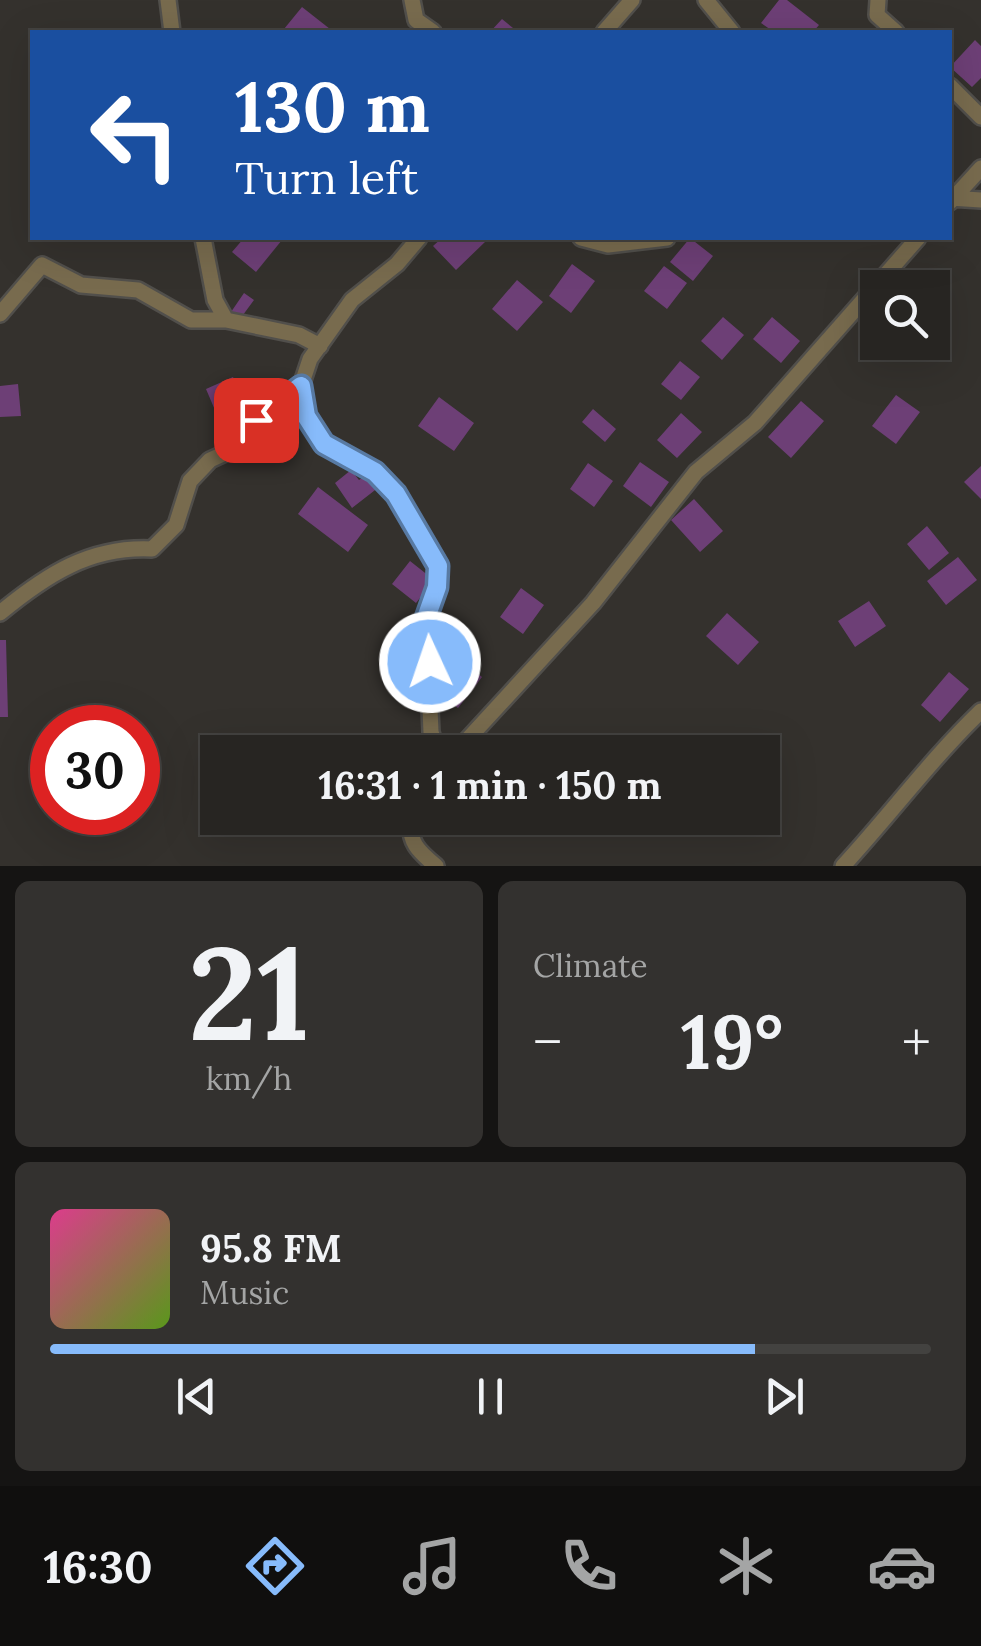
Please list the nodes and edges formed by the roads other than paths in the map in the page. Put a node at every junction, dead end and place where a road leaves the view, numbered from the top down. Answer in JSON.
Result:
{"nodes":[{"id":1,"x":168,"y":0,"type":"edge"},
{"id":2,"x":412,"y":0,"type":"edge"},
{"id":3,"x":632,"y":0,"type":"edge"},
{"id":4,"x":706,"y":0,"type":"edge"},
{"id":5,"x":878,"y":0,"type":"edge"},
{"id":6,"x":172,"y":30,"type":"edge"},
{"id":7,"x":430,"y":30,"type":"edge"},
{"id":8,"x":606,"y":30,"type":"edge"},
{"id":9,"x":730,"y":30,"type":"edge"},
{"id":10,"x":894,"y":30,"type":"edge"},
{"id":11,"x":952,"y":88,"type":"edge"},
{"id":12,"x":981,"y":116,"type":"edge"},
{"id":13,"x":981,"y":168,"type":"edge"},
{"id":14,"x":952,"y":198,"type":"edge"},
{"id":15,"x":952,"y":199,"type":"edge"},
{"id":16,"x":981,"y":200,"type":"edge"},
{"id":17,"x":203,"y":240,"type":"edge"},
{"id":18,"x":417,"y":240,"type":"edge"},
{"id":19,"x":590,"y":240,"type":"edge"},
{"id":20,"x":647,"y":240,"type":"edge"},
{"id":21,"x":916,"y":240,"type":"edge"},
{"id":22,"x":0,"y":314,"type":"edge"},
{"id":23,"x":226,"y":320,"type":"junction"},
{"id":24,"x":320,"y":346,"type":"junction"},
{"id":25,"x":301,"y":386,"type":"junction"},
{"id":26,"x":0,"y":614,"type":"edge"},
{"id":27,"x":981,"y":711,"type":"edge"},
{"id":28,"x":433,"y":735,"type":"edge"},
{"id":29,"x":472,"y":735,"type":"edge"},
{"id":30,"x":409,"y":835,"type":"edge"},
{"id":31,"x":436,"y":866,"type":"edge"},
{"id":32,"x":843,"y":866,"type":"edge"}],
"edges":[{"from":1,"to":6,"type":"street"},
{"from":2,"to":7,"type":"street"},
{"from":3,"to":8,"type":"street"},
{"from":4,"to":9,"type":"street"},
{"from":5,"to":10,"type":"street"},
{"from":11,"to":12,"type":"street"},
{"from":13,"to":14,"type":"street"},
{"from":15,"to":16,"type":"street"},
{"from":17,"to":23,"type":"street"},
{"from":18,"to":24,"type":"street"},
{"from":19,"to":20,"type":"street"},
{"from":21,"to":29,"type":"street"},
{"from":22,"to":23,"type":"street"},
{"from":23,"to":24,"type":"street"},
{"from":24,"to":25,"type":"street"},
{"from":25,"to":26,"type":"street"},
{"from":25,"to":28,"type":"street"},
{"from":27,"to":32,"type":"street"},
{"from":30,"to":31,"type":"street"}]}
